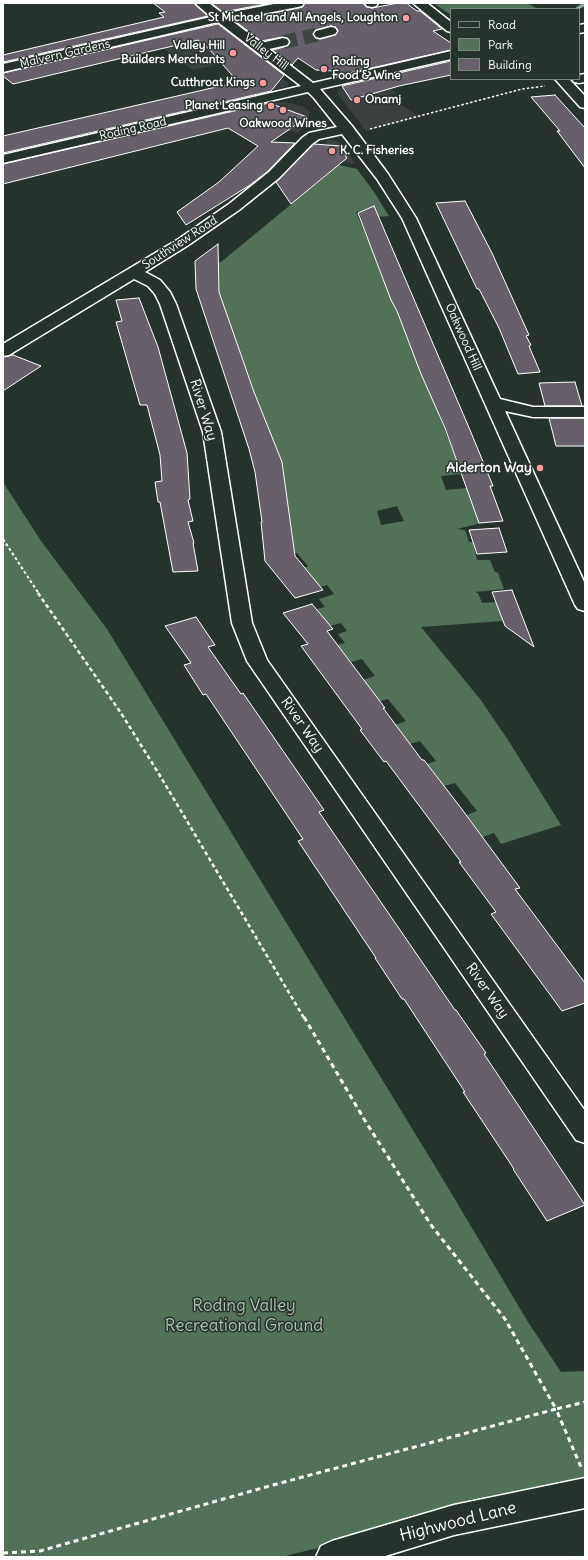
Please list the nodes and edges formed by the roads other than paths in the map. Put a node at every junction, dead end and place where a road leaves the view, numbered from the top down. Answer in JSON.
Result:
{"nodes":[{"id":1,"x":201,"y":3,"type":"edge"},
{"id":2,"x":298,"y":3,"type":"edge"},
{"id":3,"x":419,"y":3,"type":"edge"},
{"id":4,"x":221,"y":18,"type":"junction"},
{"id":5,"x":450,"y":27,"type":"edge"},
{"id":6,"x":283,"y":42,"type":"tunnel mouth"},
{"id":7,"x":259,"y":47,"type":"junction"},
{"id":8,"x":450,"y":55,"type":"edge"},
{"id":9,"x":3,"y":68,"type":"edge"},
{"id":10,"x":570,"y":80,"type":"edge"},
{"id":11,"x":310,"y":87,"type":"junction"},
{"id":12,"x":585,"y":104,"type":"edge"},
{"id":13,"x":349,"y":132,"type":"junction"},
{"id":14,"x":3,"y":158,"type":"edge"},
{"id":15,"x":134,"y":273,"type":"junction"},
{"id":16,"x":3,"y":351,"type":"edge"},
{"id":17,"x":493,"y":402,"type":"junction"},
{"id":18,"x":585,"y":412,"type":"edge"},
{"id":19,"x":585,"y":605,"type":"edge"},
{"id":20,"x":585,"y":1132,"type":"edge"},
{"id":21,"x":584,"y":1481,"type":"edge"},
{"id":22,"x":332,"y":1557,"type":"edge"}],
"edges":[{"from":1,"to":4,"type":"street","name":"Valley Hill"},
{"from":2,"to":4,"type":"street","name":"Malvern Gardens"},
{"from":3,"to":5,"type":"street"},
{"from":4,"to":7,"type":"street","name":"Valley Hill"},
{"from":4,"to":9,"type":"street","name":"Malvern Gardens"},
{"from":6,"to":7,"type":"street"},
{"from":7,"to":11,"type":"street","name":"Valley Hill"},
{"from":8,"to":11,"type":"street","name":"Roding Road"},
{"from":10,"to":12,"type":"street"},
{"from":11,"to":13,"type":"street","name":"Oakwood Hill"},
{"from":11,"to":14,"type":"street","name":"Roding Road"},
{"from":13,"to":15,"type":"street","name":"Southview Road"},
{"from":13,"to":17,"type":"street","name":"Oakwood Hill"},
{"from":15,"to":16,"type":"street","name":"Southview Road"},
{"from":15,"to":20,"type":"street","name":"River Way"},
{"from":17,"to":18,"type":"street"},
{"from":17,"to":19,"type":"street","name":"Oakwood Hill"},
{"from":21,"to":22,"type":"street","name":"Highwood Lane"}]}
